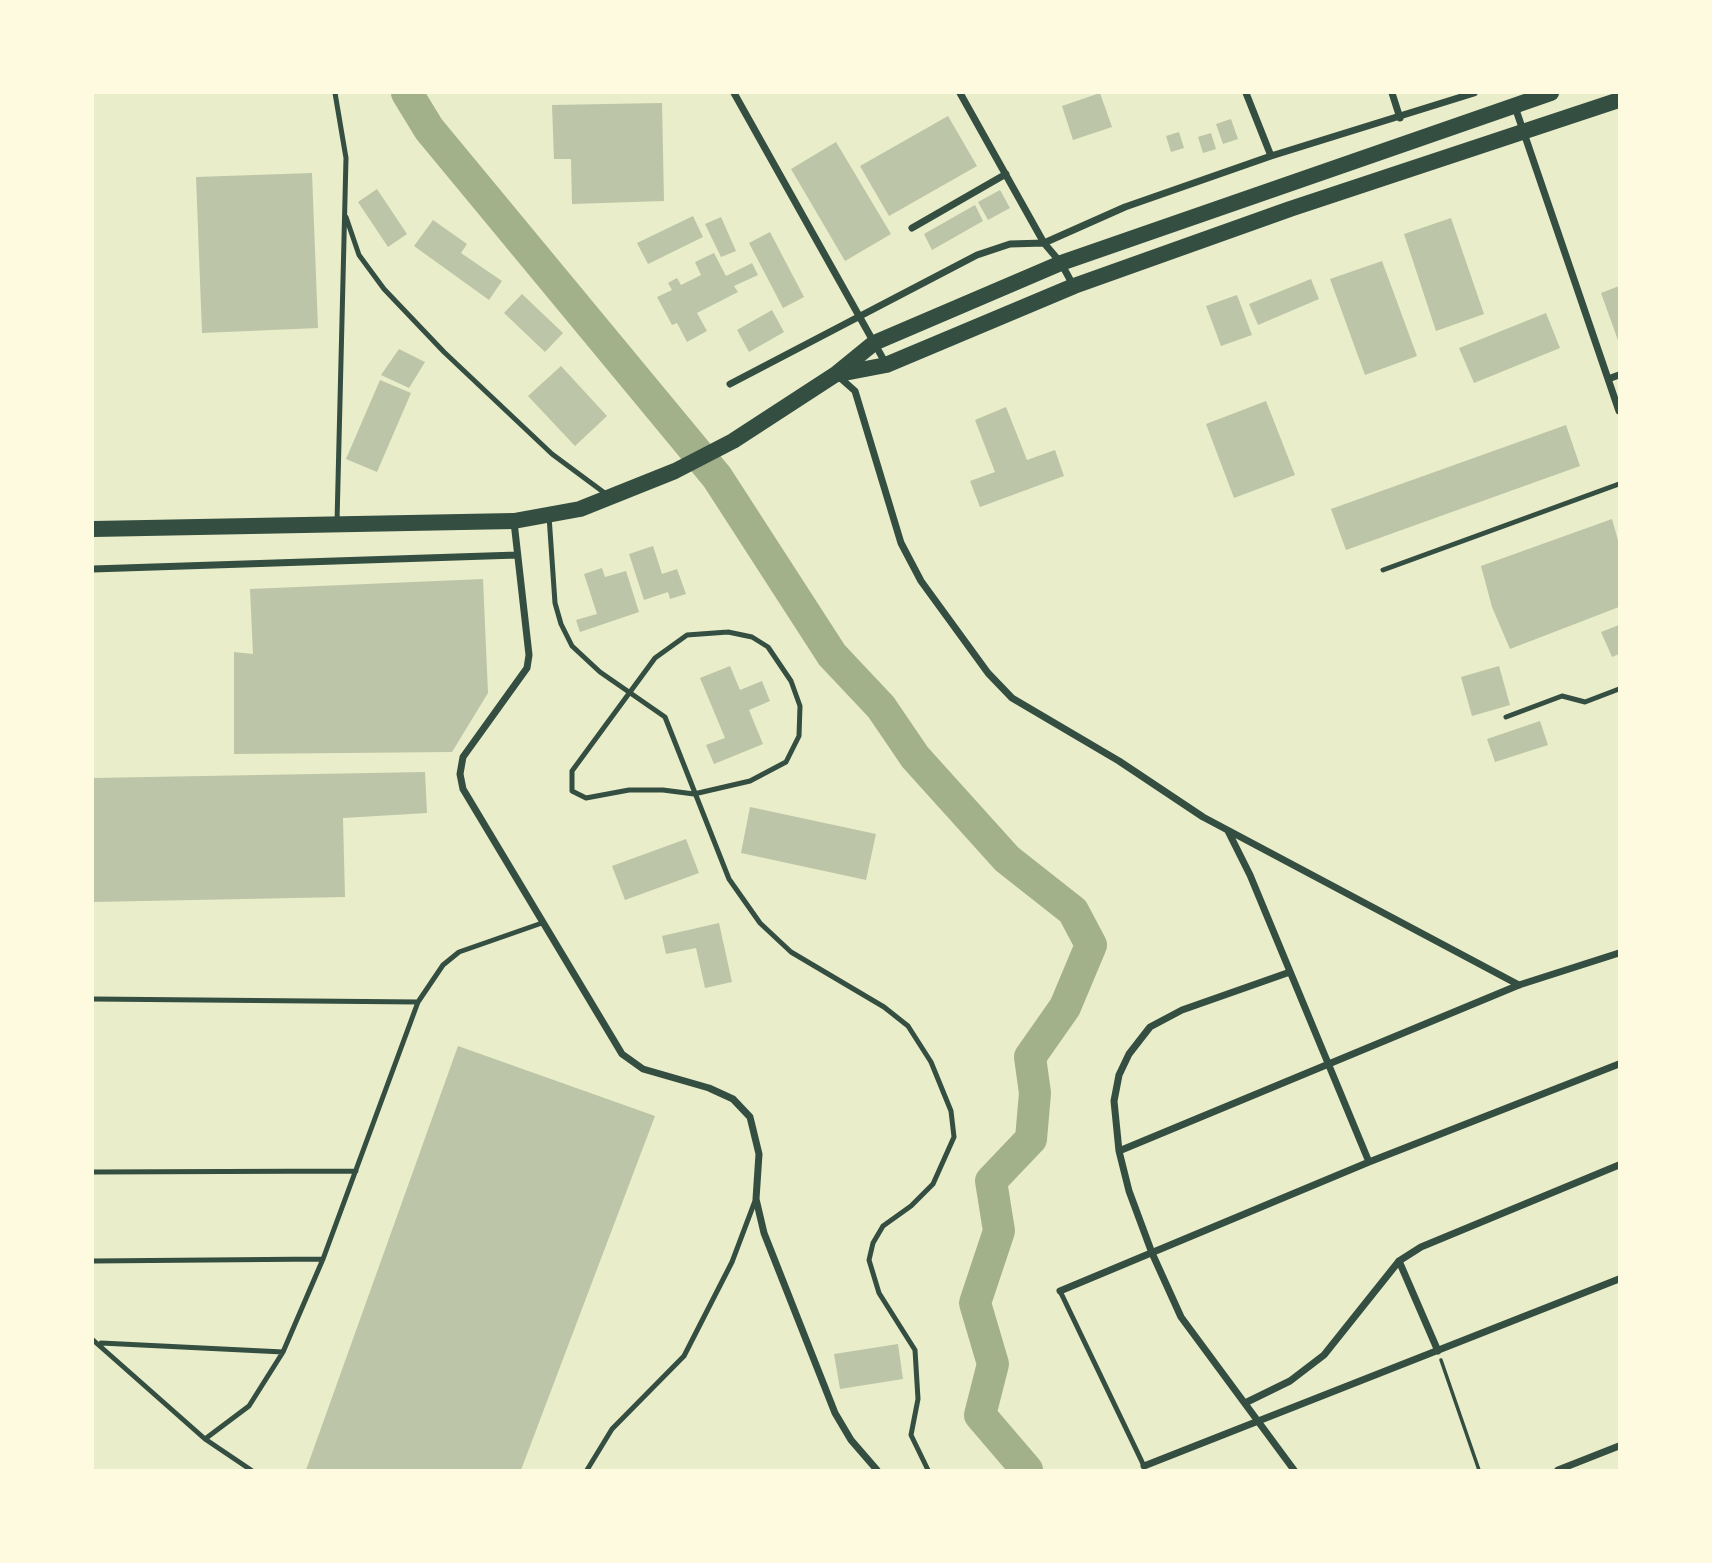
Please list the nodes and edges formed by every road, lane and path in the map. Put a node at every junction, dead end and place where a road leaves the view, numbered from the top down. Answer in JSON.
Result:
{"nodes":[{"id":1,"x":335,"y":93,"type":"edge"},
{"id":2,"x":734,"y":93,"type":"edge"},
{"id":3,"x":960,"y":93,"type":"edge"},
{"id":4,"x":1245,"y":93,"type":"edge"},
{"id":5,"x":1392,"y":93,"type":"edge"},
{"id":6,"x":1474,"y":93,"type":"edge"},
{"id":7,"x":1550,"y":93,"type":"edge"},
{"id":8,"x":1619,"y":100,"type":"edge"},
{"id":9,"x":1514,"y":104,"type":"junction"},
{"id":10,"x":1400,"y":118,"type":"junction"},
{"id":11,"x":1523,"y":131,"type":"junction"},
{"id":12,"x":1271,"y":156,"type":"junction"},
{"id":13,"x":1006,"y":174,"type":"junction"},
{"id":14,"x":345,"y":212,"type":"junction"},
{"id":15,"x":912,"y":228,"type":"dead end"},
{"id":16,"x":1044,"y":243,"type":"junction"},
{"id":17,"x":1061,"y":263,"type":"junction"},
{"id":18,"x":1074,"y":286,"type":"junction"},
{"id":19,"x":859,"y":316,"type":"junction"},
{"id":20,"x":874,"y":343,"type":"junction"},
{"id":21,"x":886,"y":365,"type":"junction"},
{"id":22,"x":836,"y":374,"type":"junction"},
{"id":23,"x":1619,"y":375,"type":"edge"},
{"id":24,"x":1608,"y":379,"type":"junction"},
{"id":25,"x":730,"y":384,"type":"dead end"},
{"id":26,"x":1619,"y":411,"type":"edge"},
{"id":27,"x":1619,"y":484,"type":"edge"},
{"id":28,"x":612,"y":498,"type":"junction"},
{"id":29,"x":549,"y":516,"type":"junction"},
{"id":30,"x":514,"y":521,"type":"junction"},
{"id":31,"x":337,"y":525,"type":"junction"},
{"id":32,"x":93,"y":529,"type":"edge"},
{"id":33,"x":517,"y":555,"type":"junction"},
{"id":34,"x":93,"y":569,"type":"edge"},
{"id":35,"x":1382,"y":570,"type":"dead end"},
{"id":36,"x":1619,"y":689,"type":"edge"},
{"id":37,"x":631,"y":693,"type":"junction"},
{"id":38,"x":1506,"y":717,"type":"dead end"},
{"id":39,"x":694,"y":794,"type":"junction"},
{"id":40,"x":1228,"y":830,"type":"junction"},
{"id":41,"x":542,"y":923,"type":"junction"},
{"id":42,"x":1619,"y":953,"type":"edge"},
{"id":43,"x":1290,"y":972,"type":"junction"},
{"id":44,"x":1519,"y":985,"type":"junction"},
{"id":45,"x":93,"y":999,"type":"edge"},
{"id":46,"x":418,"y":1002,"type":"junction"},
{"id":47,"x":1328,"y":1063,"type":"junction"},
{"id":48,"x":1619,"y":1064,"type":"edge"},
{"id":49,"x":1119,"y":1151,"type":"junction"},
{"id":50,"x":1369,"y":1162,"type":"junction"},
{"id":51,"x":1618,"y":1167,"type":"edge"},
{"id":52,"x":356,"y":1171,"type":"junction"},
{"id":53,"x":93,"y":1172,"type":"edge"},
{"id":54,"x":756,"y":1199,"type":"junction"},
{"id":55,"x":1152,"y":1254,"type":"junction"},
{"id":56,"x":323,"y":1259,"type":"junction"},
{"id":57,"x":93,"y":1261,"type":"edge"},
{"id":58,"x":1399,"y":1261,"type":"junction"},
{"id":59,"x":1619,"y":1279,"type":"edge"},
{"id":60,"x":1060,"y":1291,"type":"joint"},
{"id":61,"x":93,"y":1339,"type":"edge"},
{"id":62,"x":99,"y":1343,"type":"junction"},
{"id":63,"x":1438,"y":1351,"type":"junction"},
{"id":64,"x":283,"y":1352,"type":"junction"},
{"id":65,"x":1245,"y":1403,"type":"junction"},
{"id":66,"x":1261,"y":1422,"type":"junction"},
{"id":67,"x":205,"y":1439,"type":"junction"},
{"id":68,"x":1619,"y":1446,"type":"edge"},
{"id":69,"x":1144,"y":1466,"type":"joint"},
{"id":70,"x":251,"y":1470,"type":"edge"},
{"id":71,"x":587,"y":1470,"type":"edge"},
{"id":72,"x":877,"y":1470,"type":"edge"},
{"id":73,"x":928,"y":1470,"type":"edge"},
{"id":74,"x":1294,"y":1470,"type":"edge"},
{"id":75,"x":1479,"y":1470,"type":"edge"},
{"id":76,"x":1558,"y":1470,"type":"edge"}],
"edges":[{"from":1,"to":14,"type":"lane"},
{"from":2,"to":19,"type":"street"},
{"from":3,"to":13,"type":"street"},
{"from":4,"to":12,"type":"street"},
{"from":5,"to":10,"type":"street"},
{"from":6,"to":10,"type":"street"},
{"from":7,"to":9,"type":"main road"},
{"from":8,"to":11,"type":"main road"},
{"from":9,"to":11,"type":"street"},
{"from":9,"to":17,"type":"main road"},
{"from":10,"to":12,"type":"street"},
{"from":11,"to":18,"type":"main road"},
{"from":11,"to":24,"type":"street"},
{"from":12,"to":16,"type":"street"},
{"from":13,"to":15,"type":"street"},
{"from":13,"to":16,"type":"street"},
{"from":14,"to":28,"type":"lane"},
{"from":14,"to":31,"type":"lane"},
{"from":16,"to":17,"type":"street"},
{"from":16,"to":19,"type":"street"},
{"from":17,"to":18,"type":"street"},
{"from":17,"to":20,"type":"main road"},
{"from":18,"to":21,"type":"main road"},
{"from":19,"to":20,"type":"street"},
{"from":19,"to":25,"type":"street"},
{"from":20,"to":21,"type":"street"},
{"from":20,"to":22,"type":"main road"},
{"from":21,"to":22,"type":"main road"},
{"from":22,"to":28,"type":"main road"},
{"from":22,"to":40,"type":"street"},
{"from":23,"to":24,"type":"street"},
{"from":24,"to":26,"type":"street"},
{"from":27,"to":35,"type":"lane"},
{"from":28,"to":29,"type":"main road"},
{"from":29,"to":30,"type":"main road"},
{"from":29,"to":37,"type":"lane"},
{"from":30,"to":31,"type":"main road"},
{"from":30,"to":33,"type":"street"},
{"from":31,"to":32,"type":"main road"},
{"from":33,"to":34,"type":"street"},
{"from":33,"to":41,"type":"street"},
{"from":36,"to":38,"type":"lane"},
{"from":37,"to":39,"type":"lane"},
{"from":37,"to":39,"type":"lane"},
{"from":37,"to":39,"type":"lane"},
{"from":39,"to":73,"type":"lane"},
{"from":40,"to":43,"type":"street"},
{"from":40,"to":44,"type":"street"},
{"from":41,"to":46,"type":"lane"},
{"from":41,"to":54,"type":"street"},
{"from":42,"to":44,"type":"street"},
{"from":43,"to":47,"type":"street"},
{"from":43,"to":49,"type":"street"},
{"from":44,"to":47,"type":"street"},
{"from":45,"to":46,"type":"lane"},
{"from":46,"to":52,"type":"lane"},
{"from":47,"to":49,"type":"street"},
{"from":47,"to":50,"type":"street"},
{"from":48,"to":50,"type":"street"},
{"from":49,"to":55,"type":"street"},
{"from":50,"to":55,"type":"street"},
{"from":51,"to":58,"type":"street"},
{"from":52,"to":53,"type":"lane"},
{"from":52,"to":56,"type":"lane"},
{"from":54,"to":71,"type":"lane"},
{"from":54,"to":72,"type":"street"},
{"from":55,"to":60,"type":"street"},
{"from":55,"to":65,"type":"street"},
{"from":56,"to":57,"type":"lane"},
{"from":56,"to":64,"type":"lane"},
{"from":58,"to":63,"type":"street"},
{"from":58,"to":65,"type":"street"},
{"from":59,"to":63,"type":"street"},
{"from":60,"to":69,"type":"lane"},
{"from":61,"to":62,"type":"lane"},
{"from":62,"to":64,"type":"lane"},
{"from":62,"to":67,"type":"lane"},
{"from":63,"to":66,"type":"street"},
{"from":63,"to":75,"type":"path"},
{"from":64,"to":67,"type":"lane"},
{"from":65,"to":66,"type":"street"},
{"from":66,"to":69,"type":"street"},
{"from":66,"to":74,"type":"street"},
{"from":67,"to":70,"type":"lane"},
{"from":68,"to":76,"type":"street"}]}
